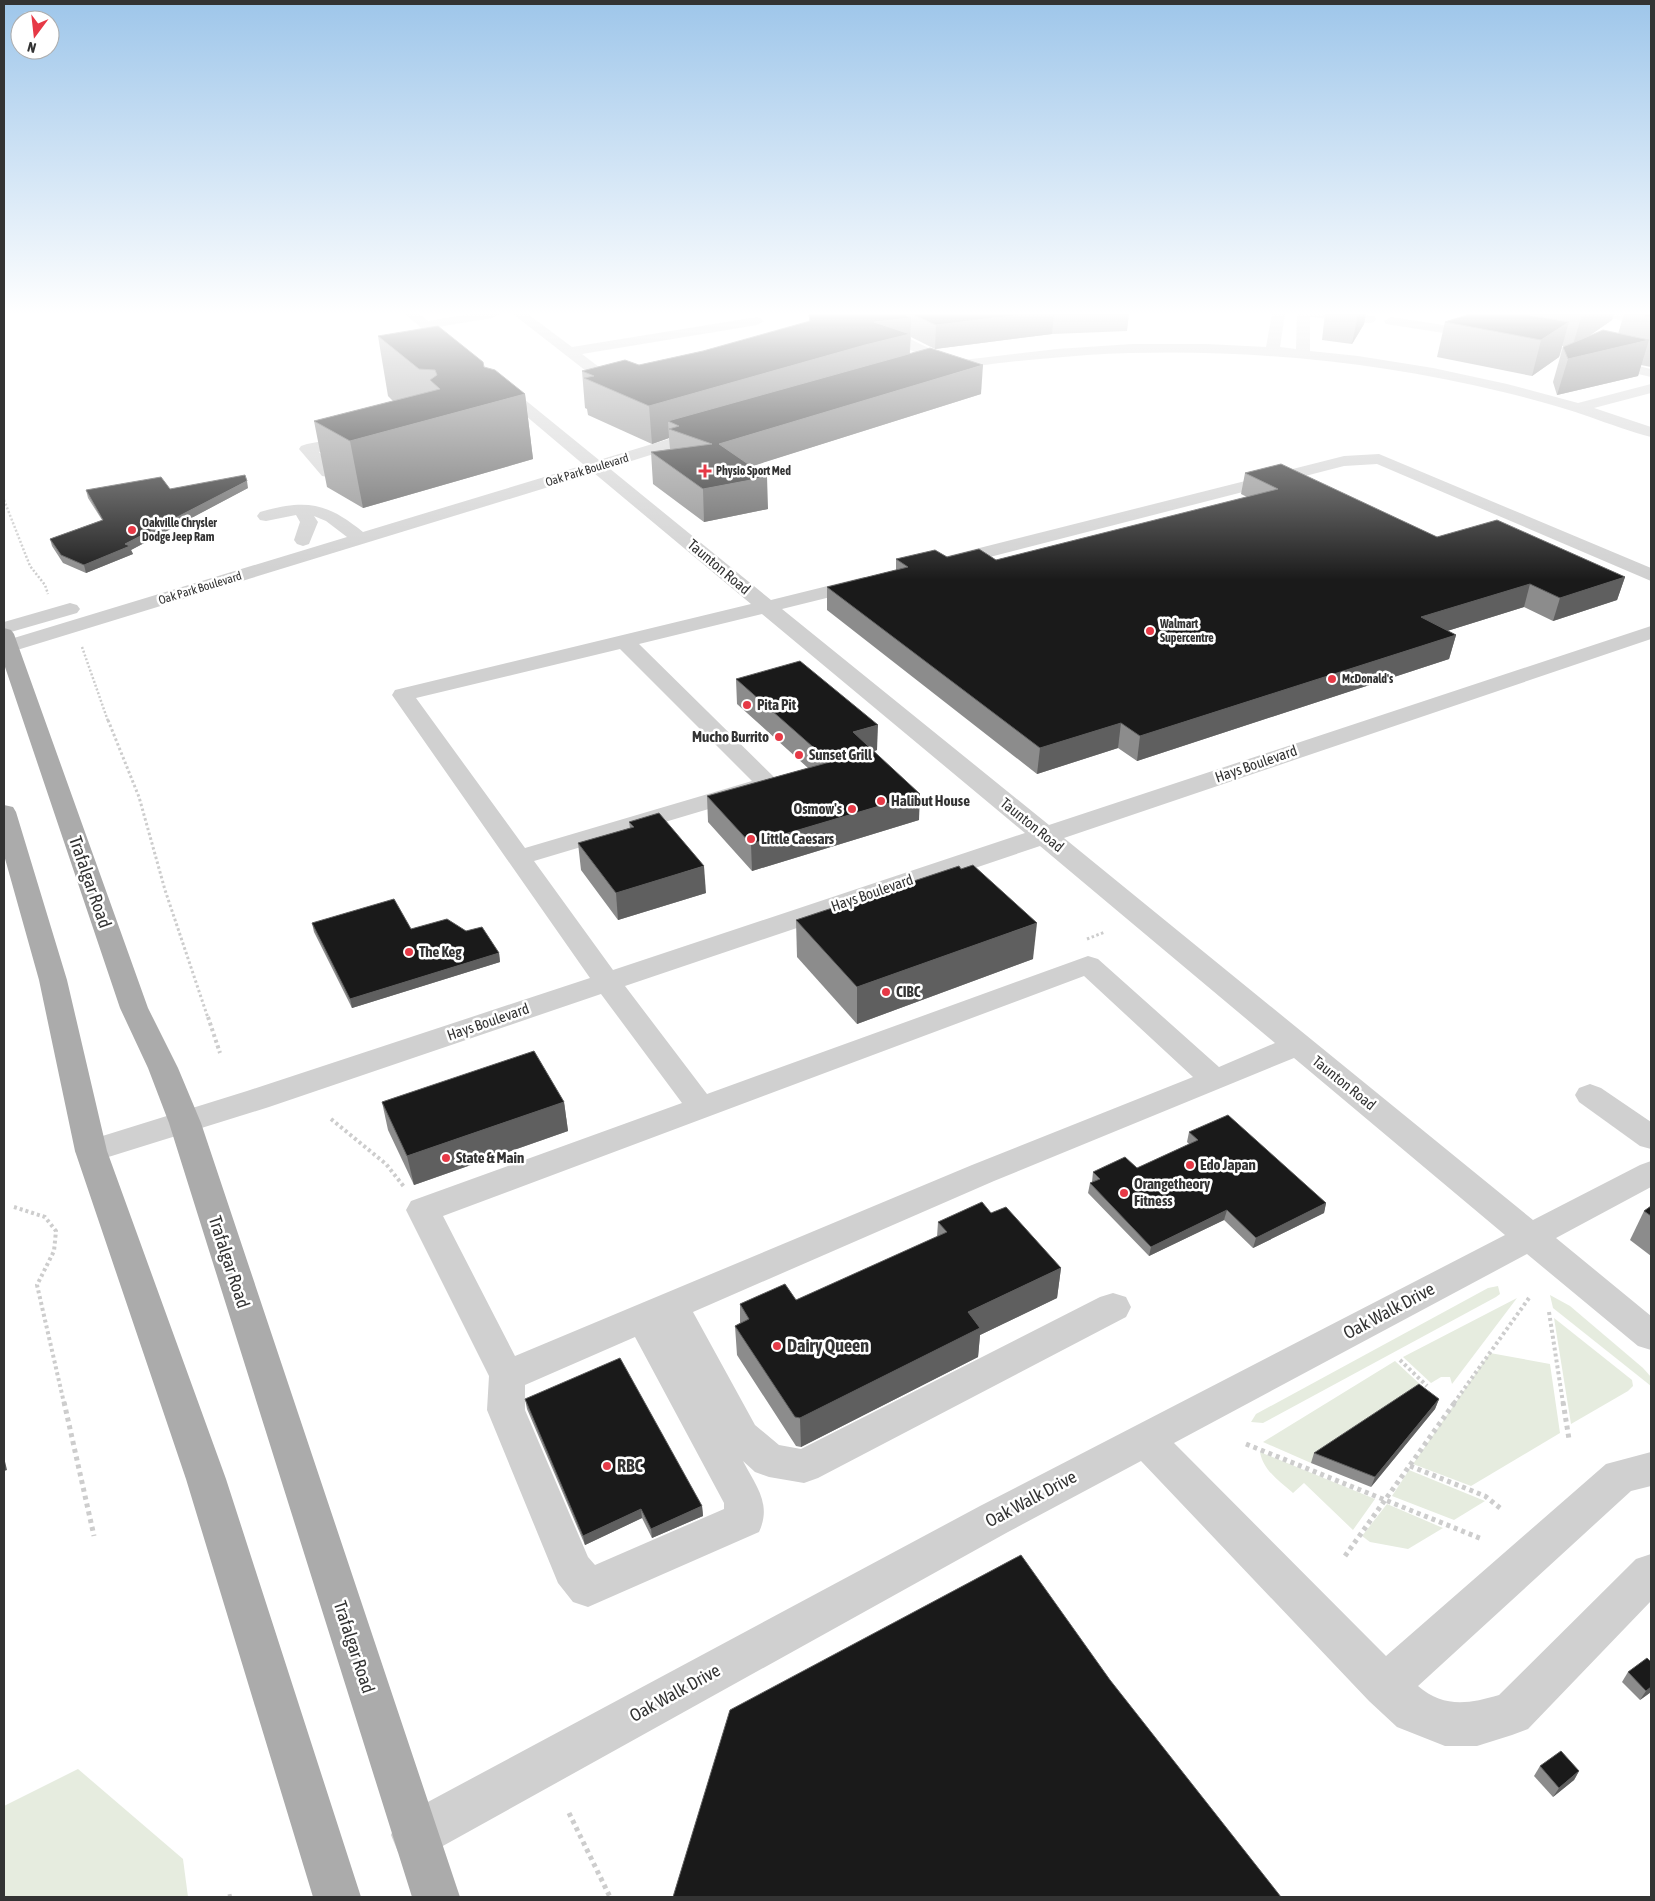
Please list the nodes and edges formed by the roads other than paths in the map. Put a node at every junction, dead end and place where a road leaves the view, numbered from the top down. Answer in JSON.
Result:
{"nodes":[{"id":1,"x":520,"y":403,"type":"edge"},
{"id":2,"x":1563,"y":403,"type":"edge"},
{"id":3,"x":1595,"y":403,"type":"edge"},
{"id":4,"x":1600,"y":403,"type":"edge"},
{"id":5,"x":1580,"y":407,"type":"junction"},
{"id":6,"x":540,"y":419,"type":"junction"},
{"id":7,"x":1651,"y":420,"type":"edge"},
{"id":8,"x":516,"y":423,"type":"edge"},
{"id":9,"x":714,"y":426,"type":"edge"},
{"id":10,"x":1651,"y":432,"type":"edge"},
{"id":11,"x":373,"y":436,"type":"edge"},
{"id":12,"x":375,"y":459,"type":"edge"},
{"id":13,"x":593,"y":463,"type":"junction"},
{"id":14,"x":302,"y":510,"type":"junction"},
{"id":15,"x":266,"y":516,"type":"dead end"},
{"id":16,"x":354,"y":533,"type":"junction"},
{"id":17,"x":304,"y":540,"type":"junction"},
{"id":18,"x":927,"y":567,"type":"edge"},
{"id":19,"x":1651,"y":575,"type":"edge"},
{"id":20,"x":880,"y":578,"type":"edge"},
{"id":21,"x":767,"y":607,"type":"junction"},
{"id":22,"x":1651,"y":632,"type":"edge"},
{"id":23,"x":5,"y":639,"type":"edge"},
{"id":24,"x":625,"y":642,"type":"junction"},
{"id":25,"x":4,"y":812,"type":"edge"},
{"id":26,"x":1044,"y":835,"type":"junction"},
{"id":27,"x":519,"y":858,"type":"junction"},
{"id":28,"x":607,"y":982,"type":"junction"},
{"id":29,"x":1297,"y":1045,"type":"junction"},
{"id":30,"x":1215,"y":1080,"type":"junction"},
{"id":31,"x":1590,"y":1095,"type":"dead end"},
{"id":32,"x":701,"y":1107,"type":"junction"},
{"id":33,"x":185,"y":1123,"type":"junction"},
{"id":34,"x":1651,"y":1138,"type":"edge"},
{"id":35,"x":91,"y":1150,"type":"junction"},
{"id":36,"x":1651,"y":1172,"type":"edge"},
{"id":37,"x":1530,"y":1237,"type":"junction"},
{"id":38,"x":1113,"y":1307,"type":"dead end"},
{"id":39,"x":658,"y":1312,"type":"junction"},
{"id":40,"x":1651,"y":1336,"type":"edge"},
{"id":41,"x":507,"y":1376,"type":"junction"},
{"id":42,"x":1144,"y":1439,"type":"junction"},
{"id":43,"x":1651,"y":1469,"type":"edge"},
{"id":44,"x":1651,"y":1573,"type":"edge"},
{"id":45,"x":1385,"y":1686,"type":"junction"},
{"id":46,"x":415,"y":1835,"type":"junction"},
{"id":47,"x":337,"y":1897,"type":"edge"},
{"id":48,"x":436,"y":1897,"type":"edge"}],
"edges":[{"from":1,"to":6,"type":"street","name":"Taunton Road"},
{"from":2,"to":5,"type":"street"},
{"from":3,"to":5,"type":"street"},
{"from":4,"to":7,"type":"street"},
{"from":5,"to":10,"type":"street"},
{"from":6,"to":8,"type":"street"},
{"from":6,"to":13,"type":"street","name":"Taunton Road"},
{"from":9,"to":13,"type":"street","name":"Oak Park Boulevard"},
{"from":11,"to":12,"type":"street"},
{"from":13,"to":16,"type":"street","name":"Oak Park Boulevard"},
{"from":13,"to":21,"type":"street","name":"Taunton Road"},
{"from":14,"to":15,"type":"street"},
{"from":14,"to":16,"type":"street"},
{"from":14,"to":17,"type":"street"},
{"from":16,"to":17,"type":"street","name":"Oak Park Boulevard"},
{"from":16,"to":23,"type":"street","name":"Oak Park Boulevard"},
{"from":17,"to":23,"type":"street","name":"Oak Park Boulevard"},
{"from":18,"to":19,"type":"street"},
{"from":20,"to":21,"type":"street"},
{"from":21,"to":24,"type":"street"},
{"from":21,"to":26,"type":"street","name":"Taunton Road"},
{"from":22,"to":26,"type":"street","name":"Hays Boulevard"},
{"from":23,"to":33,"type":"main road","name":"Trafalgar Road"},
{"from":24,"to":27,"type":"street"},
{"from":24,"to":27,"type":"street"},
{"from":25,"to":35,"type":"main road"},
{"from":26,"to":28,"type":"street","name":"Hays Boulevard"},
{"from":26,"to":29,"type":"street","name":"Taunton Road"},
{"from":27,"to":28,"type":"street"},
{"from":28,"to":32,"type":"street"},
{"from":28,"to":33,"type":"street","name":"Hays Boulevard"},
{"from":29,"to":30,"type":"street"},
{"from":29,"to":37,"type":"street","name":"Taunton Road"},
{"from":30,"to":32,"type":"street"},
{"from":30,"to":39,"type":"street"},
{"from":31,"to":34,"type":"street"},
{"from":32,"to":41,"type":"street"},
{"from":33,"to":35,"type":"street","name":"Hays Boulevard"},
{"from":33,"to":46,"type":"main road","name":"Trafalgar Road"},
{"from":35,"to":47,"type":"main road"},
{"from":36,"to":37,"type":"street","name":"Oak Walk Drive"},
{"from":37,"to":40,"type":"street","name":"Taunton Road"},
{"from":37,"to":42,"type":"street","name":"Oak Walk Drive"},
{"from":38,"to":39,"type":"street"},
{"from":39,"to":41,"type":"street"},
{"from":39,"to":41,"type":"street"},
{"from":42,"to":45,"type":"street"},
{"from":42,"to":46,"type":"street","name":"Oak Walk Drive"},
{"from":43,"to":45,"type":"street"},
{"from":44,"to":45,"type":"street"},
{"from":46,"to":48,"type":"main road","name":"Trafalgar Road"}]}
